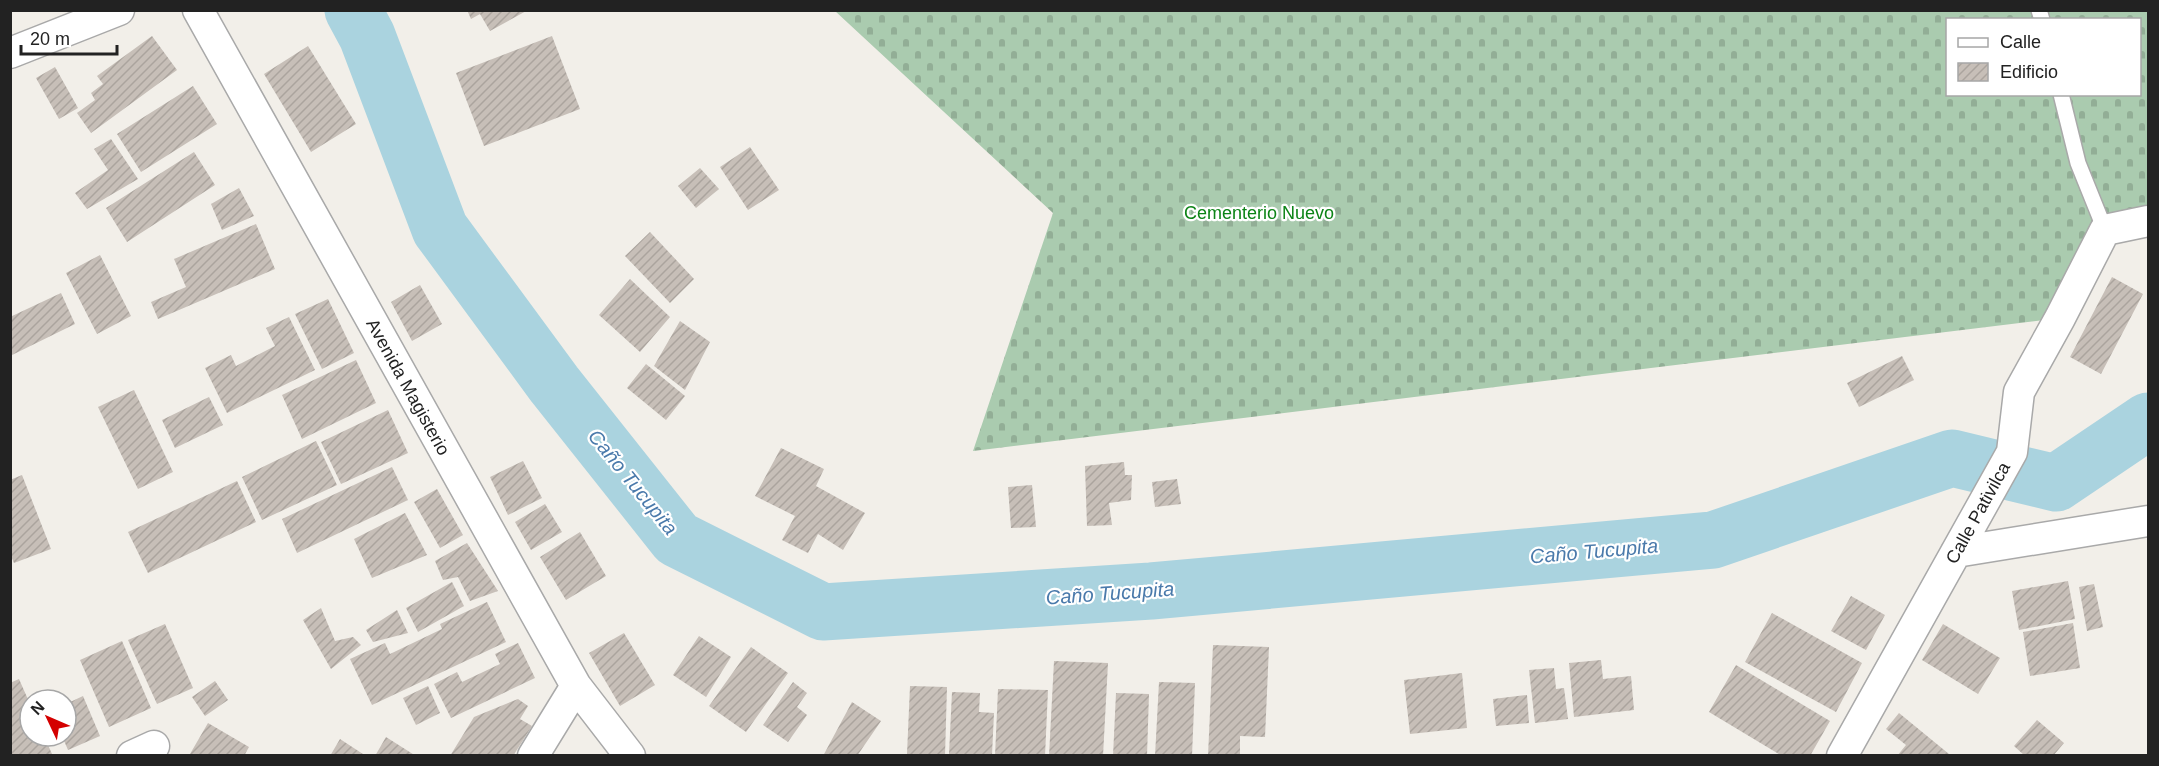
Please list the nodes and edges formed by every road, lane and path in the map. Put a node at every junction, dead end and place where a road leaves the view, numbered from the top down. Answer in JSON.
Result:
{"nodes":[{"id":1,"x":119,"y":10,"type":"edge"},
{"id":2,"x":198,"y":10,"type":"edge"},
{"id":3,"x":10,"y":52,"type":"edge"},
{"id":4,"x":2061,"y":96,"type":"edge"},
{"id":5,"x":2148,"y":221,"type":"edge"},
{"id":6,"x":2105,"y":230,"type":"junction"},
{"id":7,"x":2148,"y":522,"type":"edge"},
{"id":8,"x":1956,"y":552,"type":"junction"},
{"id":9,"x":576,"y":686,"type":"junction"},
{"id":10,"x":132,"y":756,"type":"edge"},
{"id":11,"x":148,"y":756,"type":"edge"},
{"id":12,"x":533,"y":756,"type":"edge"},
{"id":13,"x":630,"y":756,"type":"edge"},
{"id":14,"x":1842,"y":756,"type":"edge"}],
"edges":[{"from":1,"to":3,"type":"street"},
{"from":2,"to":9,"type":"street","name":"Avenida Magisterio"},
{"from":4,"to":6,"type":"lane"},
{"from":5,"to":6,"type":"street"},
{"from":6,"to":8,"type":"street","name":"Calle Pativilca"},
{"from":7,"to":8,"type":"street"},
{"from":8,"to":14,"type":"street","name":"Calle Pativilca"},
{"from":9,"to":12,"type":"street"},
{"from":9,"to":13,"type":"street","name":"Avenida Magisterio"},
{"from":10,"to":11,"type":"street"}]}
